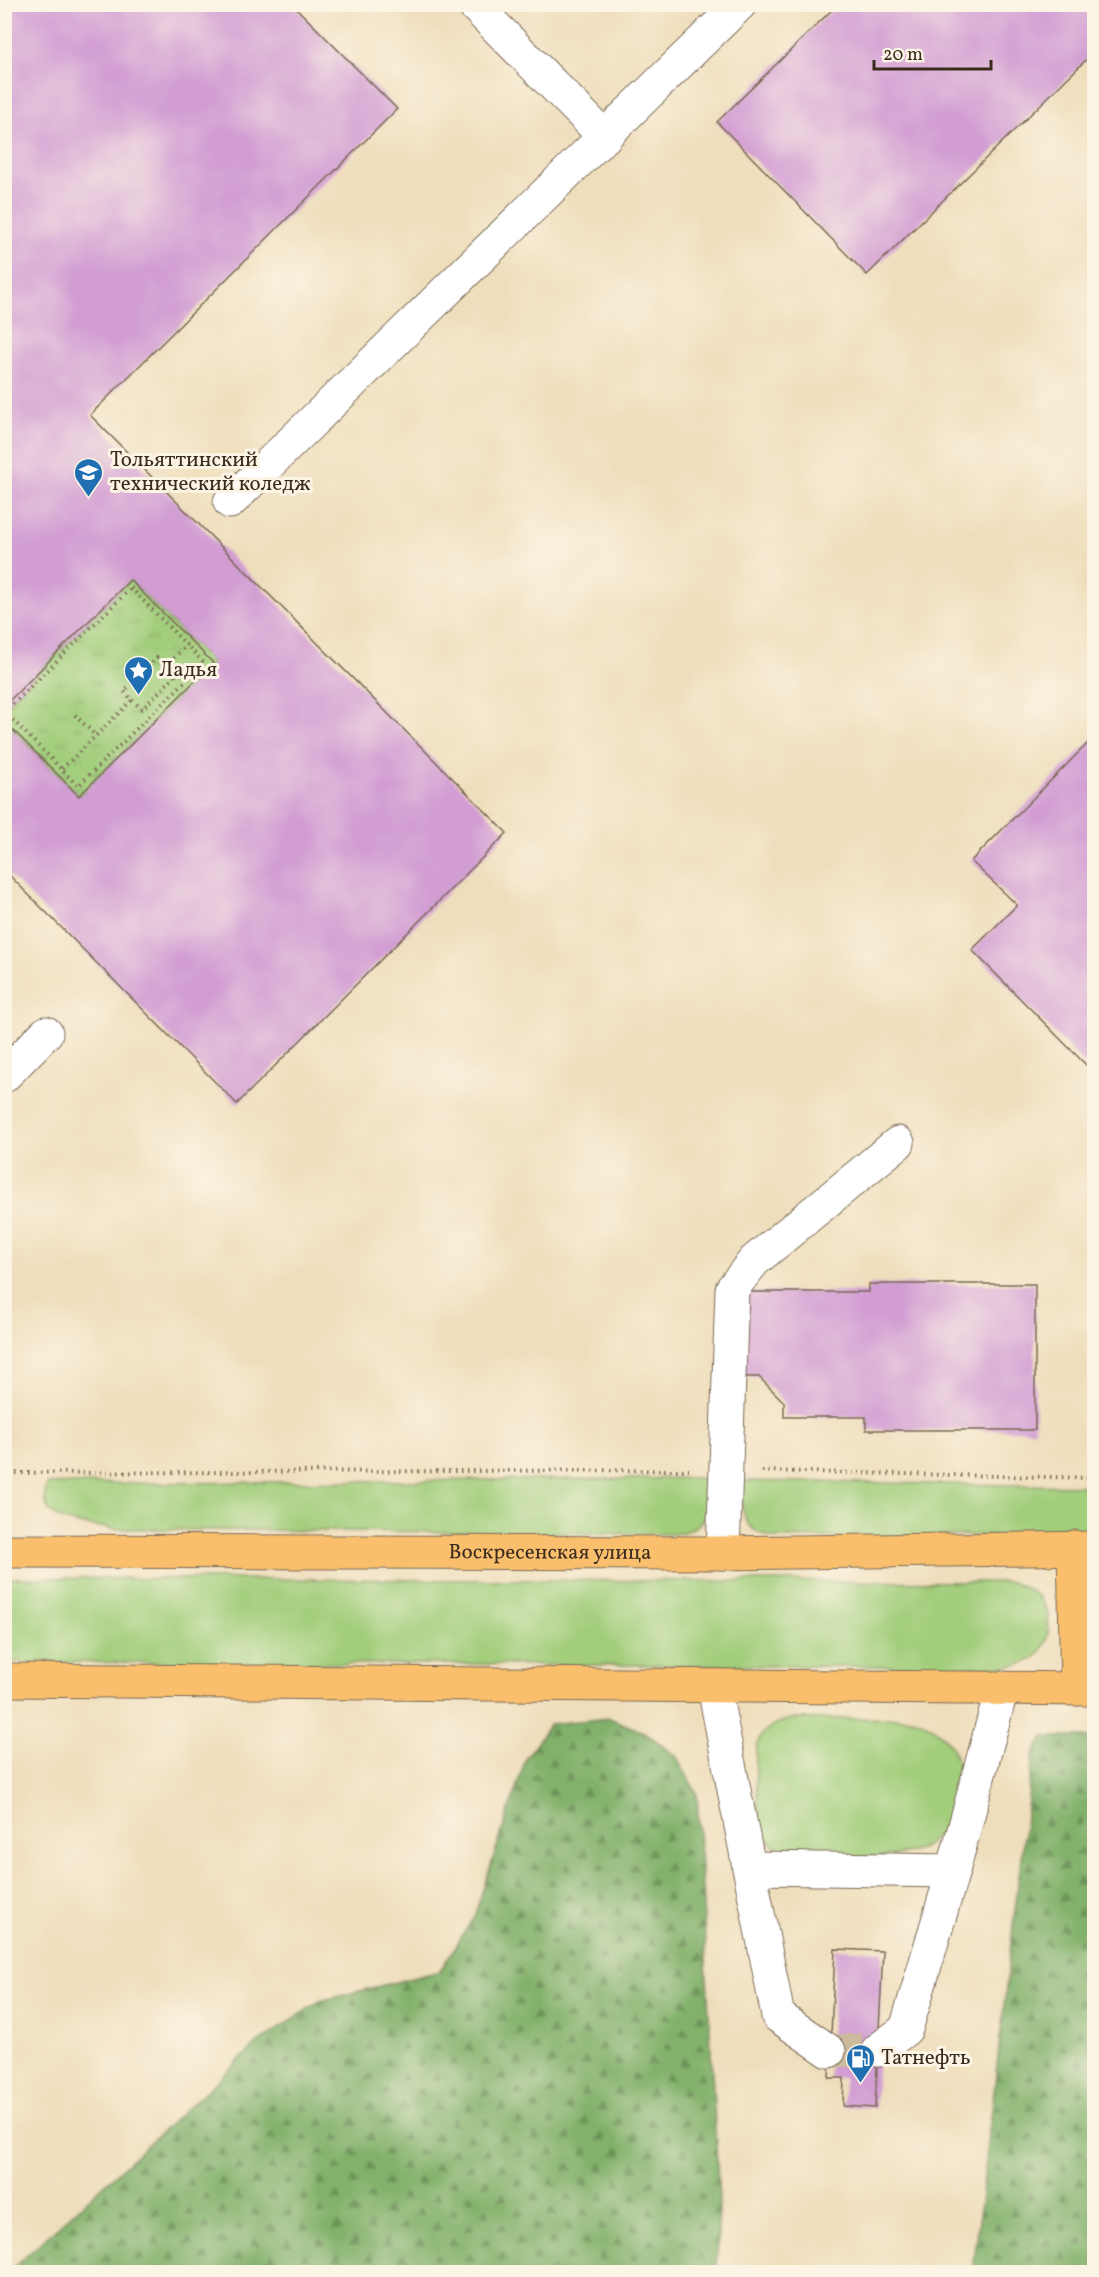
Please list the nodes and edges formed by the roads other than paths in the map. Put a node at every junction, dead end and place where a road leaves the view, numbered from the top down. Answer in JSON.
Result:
{"nodes":[{"id":1,"x":473,"y":4,"type":"edge"},
{"id":2,"x":740,"y":4,"type":"edge"},
{"id":3,"x":605,"y":136,"type":"junction"},
{"id":4,"x":230,"y":502,"type":"dead end"},
{"id":5,"x":46,"y":1033,"type":"dead end"},
{"id":6,"x":4,"y":1076,"type":"edge"},
{"id":7,"x":898,"y":1143,"type":"dead end"},
{"id":8,"x":1084,"y":1547,"type":"edge"},
{"id":9,"x":4,"y":1551,"type":"edge"},
{"id":10,"x":723,"y":1553,"type":"junction"},
{"id":11,"x":4,"y":1680,"type":"edge"},
{"id":12,"x":714,"y":1687,"type":"junction"},
{"id":13,"x":1002,"y":1688,"type":"junction"},
{"id":14,"x":1086,"y":1689,"type":"edge"},
{"id":15,"x":749,"y":1868,"type":"junction"},
{"id":16,"x":953,"y":1870,"type":"junction"},
{"id":17,"x":878,"y":2050,"type":"tunnel mouth"},
{"id":18,"x":829,"y":2051,"type":"tunnel mouth"}],
"edges":[{"from":1,"to":3,"type":"lane"},
{"from":2,"to":3,"type":"lane"},
{"from":3,"to":4,"type":"lane"},
{"from":5,"to":6,"type":"lane"},
{"from":7,"to":10,"type":"lane"},
{"from":8,"to":10,"type":"main road","name":"Воскресенская улица"},
{"from":8,"to":14,"type":"main road"},
{"from":9,"to":10,"type":"main road","name":"Воскресенская улица"},
{"from":11,"to":12,"type":"main road"},
{"from":12,"to":13,"type":"main road"},
{"from":12,"to":15,"type":"lane"},
{"from":13,"to":14,"type":"main road"},
{"from":13,"to":16,"type":"lane"},
{"from":15,"to":16,"type":"lane"},
{"from":15,"to":18,"type":"lane"},
{"from":16,"to":17,"type":"lane"}]}
